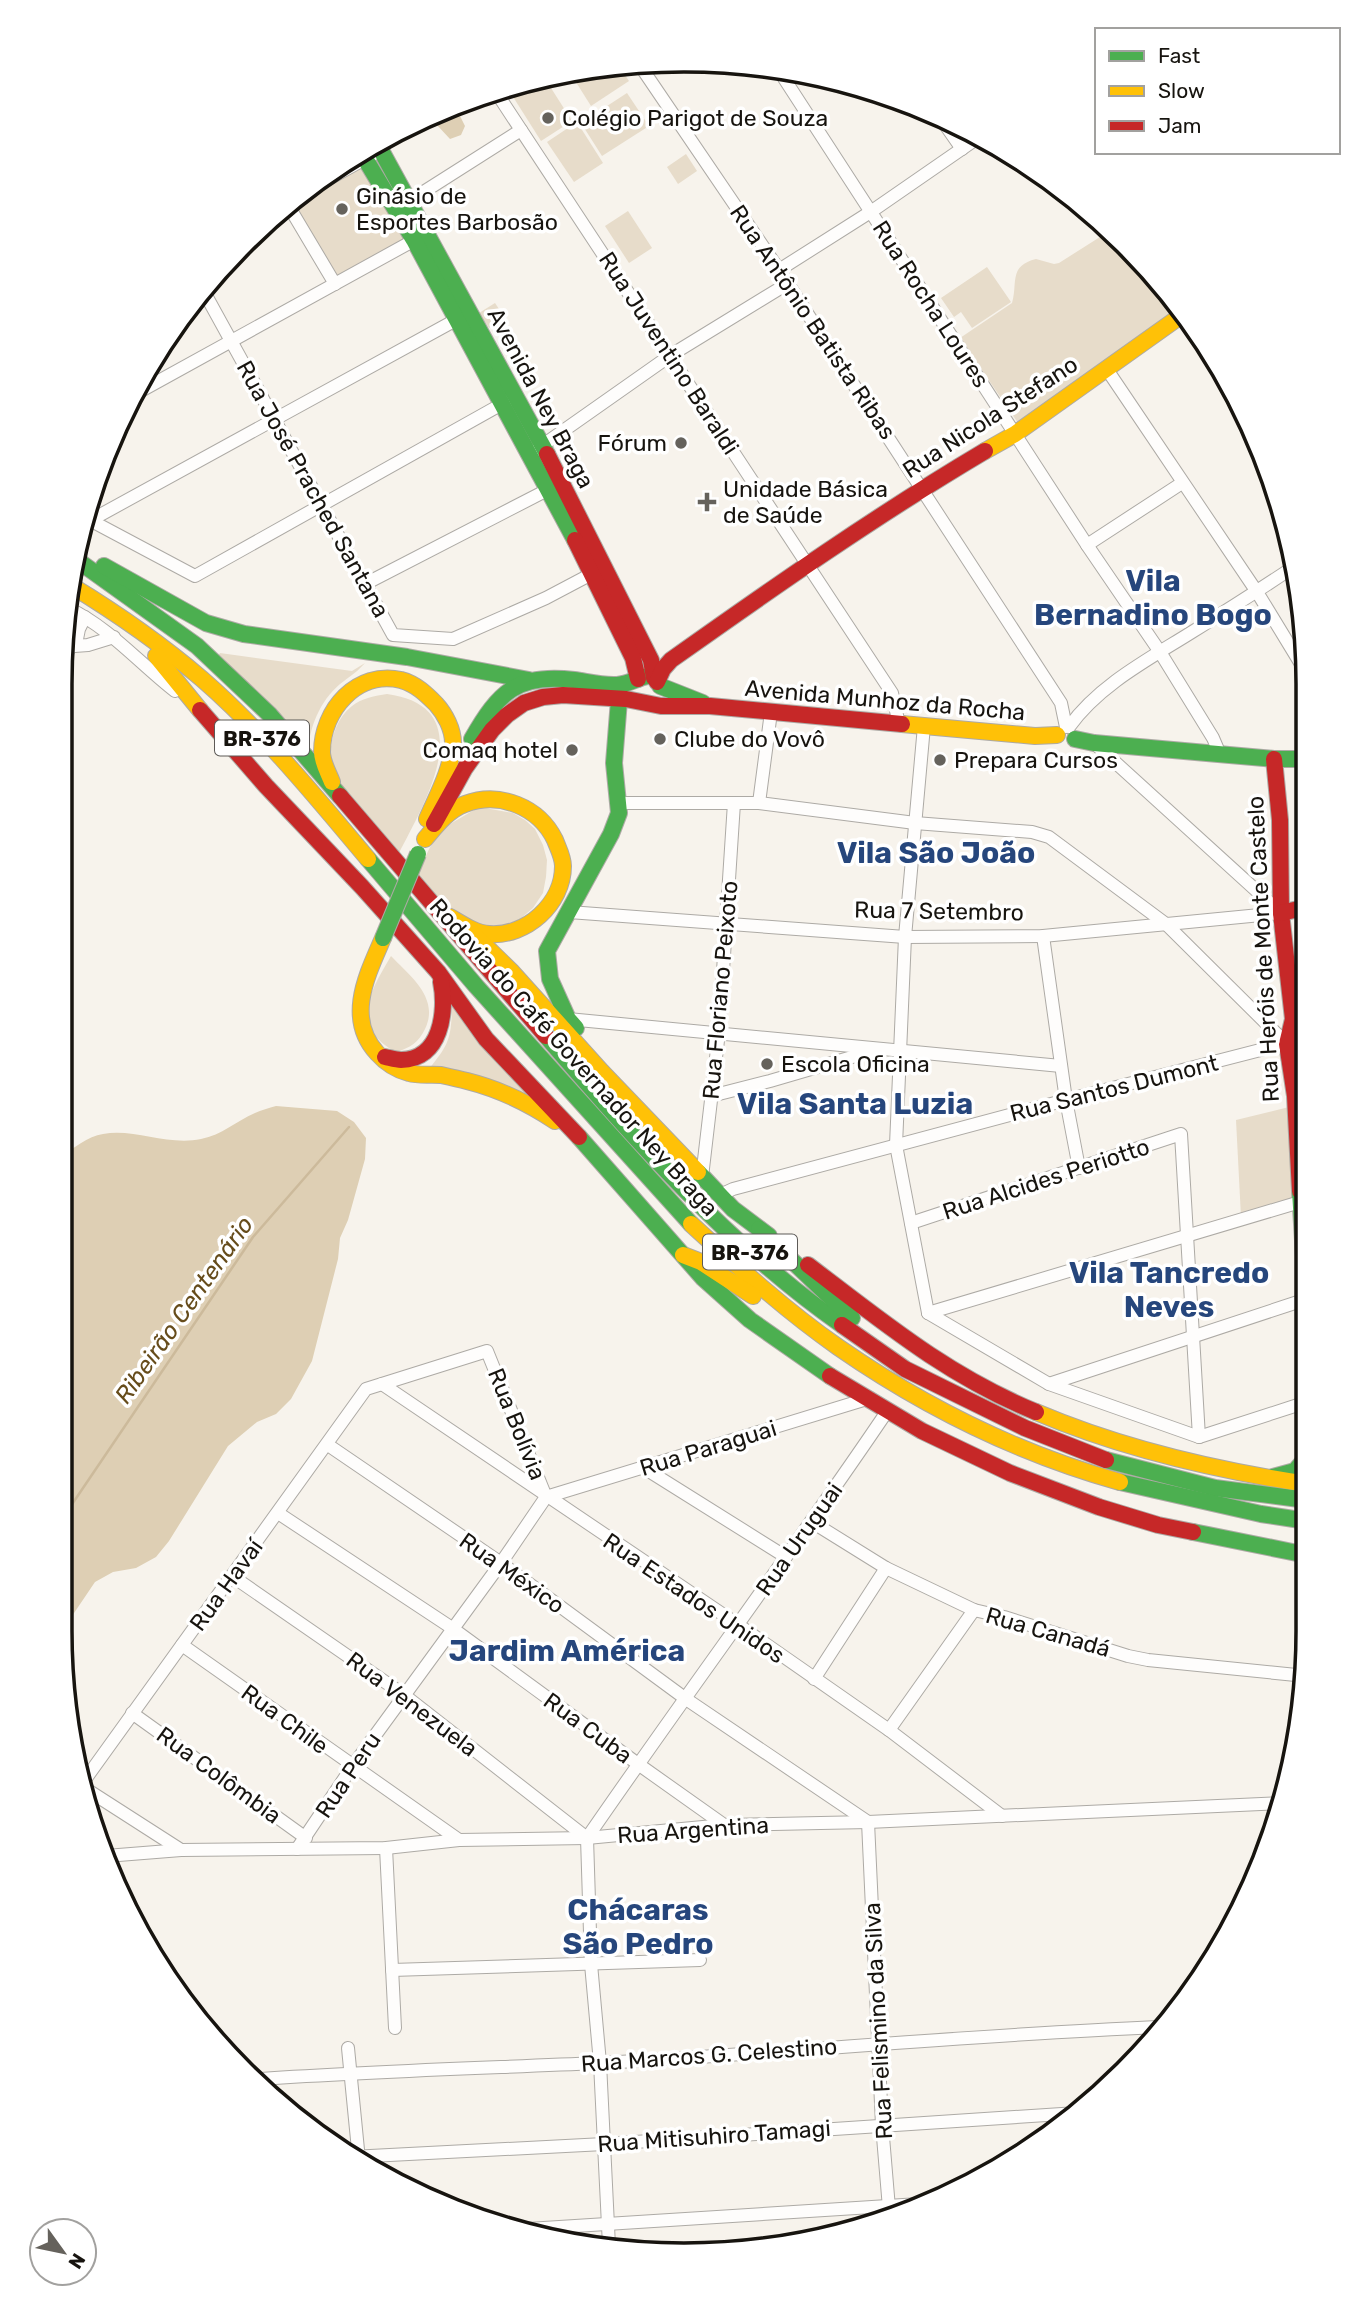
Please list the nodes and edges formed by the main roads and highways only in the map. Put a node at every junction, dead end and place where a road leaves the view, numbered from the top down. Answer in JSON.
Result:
{"nodes":[{"id":1,"x":381,"y":152,"type":"edge"},
{"id":2,"x":367,"y":161,"type":"edge"},
{"id":3,"x":401,"y":205,"type":"junction"},
{"id":4,"x":1176,"y":319,"type":"edge"},
{"id":5,"x":85,"y":560,"type":"edge"},
{"id":6,"x":85,"y":563,"type":"edge"},
{"id":7,"x":79,"y":590,"type":"edge"},
{"id":8,"x":120,"y":615,"type":"junction"},
{"id":9,"x":529,"y":680,"type":"junction"},
{"id":10,"x":649,"y":681,"type":"junction"},
{"id":11,"x":619,"y":700,"type":"junction"},
{"id":12,"x":643,"y":702,"type":"junction"},
{"id":13,"x":710,"y":706,"type":"junction"},
{"id":14,"x":1274,"y":758,"type":"junction"},
{"id":15,"x":1296,"y":759,"type":"edge"},
{"id":16,"x":336,"y":790,"type":"junction"},
{"id":17,"x":427,"y":819,"type":"junction"},
{"id":18,"x":425,"y":839,"type":"junction"},
{"id":19,"x":418,"y":854,"type":"junction"},
{"id":20,"x":428,"y":901,"type":"junction"},
{"id":21,"x":1296,"y":910,"type":"edge"},
{"id":22,"x":1281,"y":913,"type":"junction"},
{"id":23,"x":466,"y":927,"type":"junction"},
{"id":24,"x":438,"y":972,"type":"junction"},
{"id":25,"x":377,"y":1055,"type":"junction"},
{"id":26,"x":1296,"y":1104,"type":"edge"},
{"id":27,"x":581,"y":1139,"type":"junction"},
{"id":28,"x":674,"y":1147,"type":"junction"},
{"id":29,"x":759,"y":1229,"type":"junction"},
{"id":30,"x":682,"y":1255,"type":"junction"},
{"id":31,"x":961,"y":1397,"type":"junction"},
{"id":32,"x":920,"y":1398,"type":"junction"},
{"id":33,"x":1296,"y":1468,"type":"edge"},
{"id":34,"x":1261,"y":1477,"type":"junction"},
{"id":35,"x":1296,"y":1482,"type":"edge"},
{"id":36,"x":1296,"y":1499,"type":"edge"},
{"id":37,"x":1296,"y":1519,"type":"edge"},
{"id":38,"x":1281,"y":1549,"type":"junction"},
{"id":39,"x":1296,"y":1552,"type":"edge"},
{"id":40,"x":1296,"y":1561,"type":"edge"}],
"edges":[{"from":1,"to":3,"type":"main road","name":"Avenida Ney Braga"},
{"from":2,"to":3,"type":"main road","name":"Avenida Ney Braga"},
{"from":3,"to":10,"type":"main road","name":"Avenida Ney Braga"},
{"from":4,"to":10,"type":"main road","name":"Rua Nicola Stefano"},
{"from":5,"to":9,"type":"main road"},
{"from":6,"to":16,"type":"main road","name":"Rodovia do Café Governador Ney Braga","number":"BR-376"},
{"from":7,"to":8,"type":"main road","name":"Rodovia do Café Governador Ney Braga","number":"BR-376"},
{"from":8,"to":24,"type":"main road"},
{"from":8,"to":32,"type":"main road","name":"Rodovia do Café Governador Ney Braga","number":"BR-376"},
{"from":9,"to":10,"type":"main road"},
{"from":9,"to":17,"type":"main road"},
{"from":10,"to":12,"type":"main road","name":"Rua Nicola Stefano"},
{"from":10,"to":12,"type":"main road","name":"Avenida Ney Braga"},
{"from":10,"to":13,"type":"main road"},
{"from":11,"to":12,"type":"main road"},
{"from":11,"to":18,"type":"main road"},
{"from":11,"to":28,"type":"main road"},
{"from":12,"to":13,"type":"main road"},
{"from":13,"to":14,"type":"main road","name":"Avenida Munhoz da Rocha"},
{"from":14,"to":15,"type":"main road","name":"Avenida Munhoz da Rocha"},
{"from":14,"to":22,"type":"main road","name":"Rua Heróis de Monte Castelo"},
{"from":16,"to":17,"type":"main road"},
{"from":16,"to":20,"type":"main road","name":"Rodovia do Café Governador Ney Braga","number":"BR-376"},
{"from":17,"to":19,"type":"main road"},
{"from":18,"to":19,"type":"main road"},
{"from":18,"to":23,"type":"main road"},
{"from":19,"to":25,"type":"main road","bridge":true},
{"from":20,"to":23,"type":"main road"},
{"from":20,"to":31,"type":"main road","name":"Rodovia do Café Governador Ney Braga","number":"BR-376"},
{"from":21,"to":22,"type":"main road","name":"Rua 7 Setembro"},
{"from":22,"to":26,"type":"main road","name":"Rua Heróis de Monte Castelo"},
{"from":23,"to":28,"type":"main road"},
{"from":24,"to":25,"type":"main road"},
{"from":24,"to":27,"type":"main road"},
{"from":25,"to":27,"type":"main road"},
{"from":27,"to":30,"type":"main road"},
{"from":28,"to":29,"type":"main road"},
{"from":29,"to":31,"type":"main road"},
{"from":29,"to":34,"type":"main road"},
{"from":30,"to":32,"type":"main road"},
{"from":30,"to":38,"type":"main road"},
{"from":31,"to":36,"type":"main road","name":"Rodovia do Café Governador Ney Braga","number":"BR-376"},
{"from":32,"to":37,"type":"main road","name":"Rodovia do Café Governador Ney Braga","number":"BR-376"},
{"from":33,"to":34,"type":"main road"},
{"from":34,"to":35,"type":"main road"},
{"from":38,"to":39,"type":"main road"},
{"from":38,"to":40,"type":"main road"}]}
